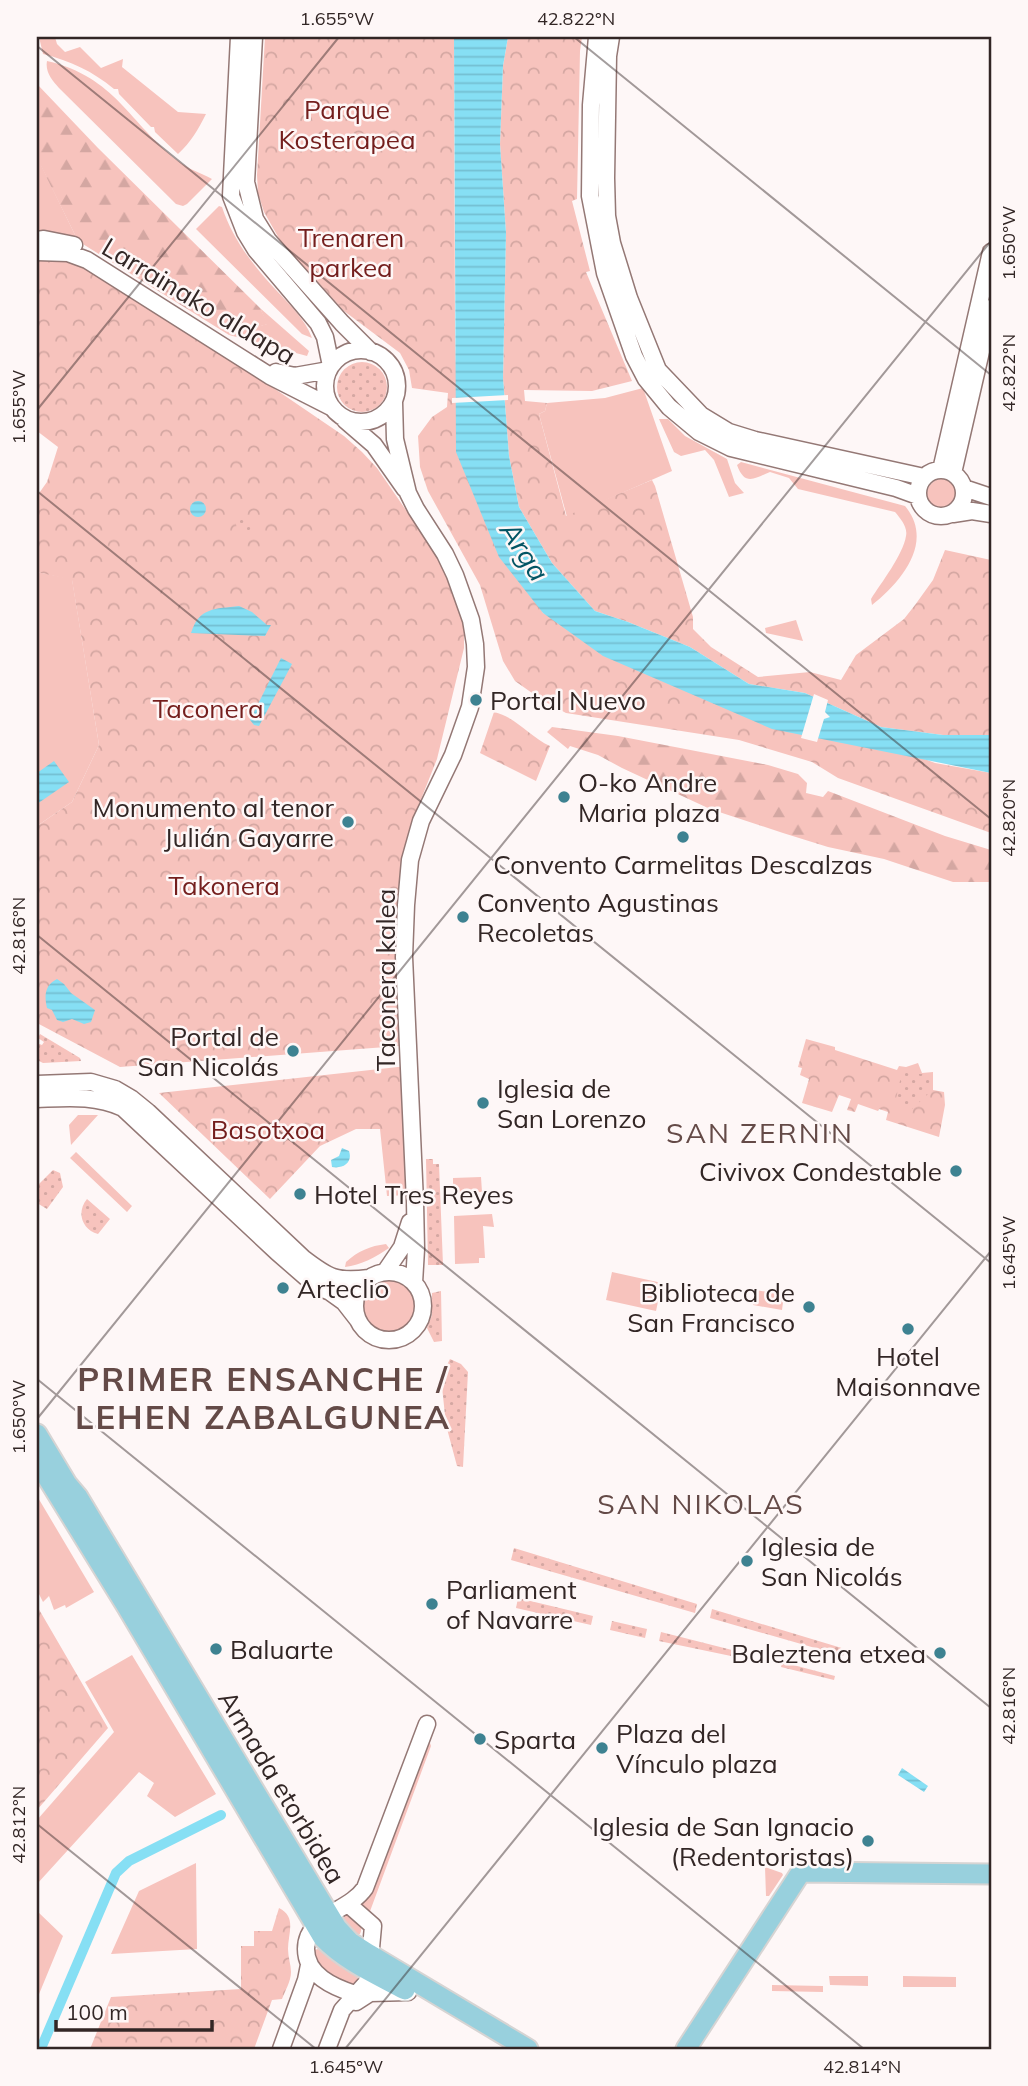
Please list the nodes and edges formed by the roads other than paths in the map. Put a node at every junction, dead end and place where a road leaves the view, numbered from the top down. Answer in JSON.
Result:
{"nodes":[{"id":1,"x":239,"y":37,"type":"edge"},
{"id":2,"x":254,"y":37,"type":"edge"},
{"id":3,"x":597,"y":37,"type":"edge"},
{"id":4,"x":611,"y":37,"type":"edge"},
{"id":5,"x":37,"y":240,"type":"edge"},
{"id":6,"x":37,"y":252,"type":"edge"},
{"id":7,"x":991,"y":253,"type":"edge"},
{"id":8,"x":991,"y":308,"type":"edge"},
{"id":9,"x":371,"y":352,"type":"junction"},
{"id":10,"x":330,"y":368,"type":"junction"},
{"id":11,"x":394,"y":402,"type":"junction"},
{"id":12,"x":337,"y":413,"type":"junction"},
{"id":13,"x":947,"y":472,"type":"junction"},
{"id":14,"x":925,"y":477,"type":"junction"},
{"id":15,"x":964,"y":488,"type":"junction"},
{"id":16,"x":408,"y":493,"type":"junction"},
{"id":17,"x":918,"y":496,"type":"junction"},
{"id":18,"x":991,"y":497,"type":"edge"},
{"id":19,"x":953,"y":514,"type":"junction"},
{"id":20,"x":991,"y":514,"type":"edge"},
{"id":21,"x":68,"y":1081,"type":"junction"},
{"id":22,"x":37,"y":1084,"type":"edge"},
{"id":23,"x":69,"y":1098,"type":"junction"},
{"id":24,"x":37,"y":1099,"type":"edge"},
{"id":25,"x":415,"y":1202,"type":"junction"},
{"id":26,"x":385,"y":1272,"type":"junction"},
{"id":27,"x":369,"y":1278,"type":"junction"},
{"id":28,"x":414,"y":1283,"type":"junction"},
{"id":29,"x":358,"y":1320,"type":"junction"},
{"id":30,"x":37,"y":1434,"type":"edge"},
{"id":31,"x":37,"y":1461,"type":"edge"},
{"id":32,"x":427,"y":1724,"type":"dead end"},
{"id":33,"x":991,"y":1874,"type":"edge"},
{"id":34,"x":348,"y":1903,"type":"junction"},
{"id":35,"x":322,"y":1920,"type":"junction"},
{"id":36,"x":369,"y":1962,"type":"junction"},
{"id":37,"x":309,"y":1965,"type":"junction"},
{"id":38,"x":409,"y":1992,"type":"junction"},
{"id":39,"x":355,"y":1994,"type":"junction"},
{"id":40,"x":342,"y":2010,"type":"junction"},
{"id":41,"x":281,"y":2049,"type":"edge"},
{"id":42,"x":327,"y":2049,"type":"edge"},
{"id":43,"x":503,"y":2049,"type":"edge"},
{"id":44,"x":528,"y":2049,"type":"edge"},
{"id":45,"x":686,"y":2049,"type":"edge"}],
"edges":[{"from":1,"to":10,"type":"street"},
{"from":2,"to":9,"type":"street"},
{"from":3,"to":17,"type":"street"},
{"from":4,"to":14,"type":"street"},
{"from":5,"to":10,"type":"street","name":"Larrainako aldapa"},
{"from":6,"to":12,"type":"street","name":"Larrainako aldapa"},
{"from":7,"to":13,"type":"street"},
{"from":8,"to":13,"type":"street"},
{"from":9,"to":10,"type":"street"},
{"from":9,"to":11,"type":"street"},
{"from":10,"to":12,"type":"street"},
{"from":11,"to":12,"type":"street"},
{"from":11,"to":16,"type":"street","name":"Taconera kalea"},
{"from":12,"to":16,"type":"street","name":"Taconera kalea"},
{"from":13,"to":14,"type":"street"},
{"from":13,"to":15,"type":"street"},
{"from":14,"to":17,"type":"street"},
{"from":15,"to":18,"type":"street"},
{"from":15,"to":19,"type":"street"},
{"from":16,"to":25,"type":"street","name":"Taconera kalea"},
{"from":17,"to":19,"type":"street"},
{"from":19,"to":20,"type":"street"},
{"from":21,"to":22,"type":"street"},
{"from":21,"to":23,"type":"street"},
{"from":21,"to":27,"type":"street"},
{"from":23,"to":24,"type":"street"},
{"from":23,"to":29,"type":"street"},
{"from":25,"to":26,"type":"street","name":"Taconera kalea"},
{"from":25,"to":28,"type":"street","name":"Taconera kalea"},
{"from":26,"to":27,"type":"street"},
{"from":26,"to":28,"type":"street"},
{"from":27,"to":29,"type":"street"},
{"from":28,"to":29,"type":"street"},
{"from":30,"to":35,"type":"main road","name":"Armada etorbidea"},
{"from":31,"to":35,"type":"main road","name":"Armada etorbidea"},
{"from":32,"to":34,"type":"street"},
{"from":33,"to":45,"type":"main road"},
{"from":34,"to":35,"type":"street"},
{"from":34,"to":36,"type":"street"},
{"from":35,"to":36,"type":"main road"},
{"from":35,"to":37,"type":"street"},
{"from":36,"to":38,"type":"main road"},
{"from":36,"to":39,"type":"street"},
{"from":36,"to":44,"type":"main road"},
{"from":37,"to":39,"type":"street"},
{"from":37,"to":41,"type":"street"},
{"from":38,"to":40,"type":"street"},
{"from":38,"to":43,"type":"main road"},
{"from":39,"to":40,"type":"street"},
{"from":40,"to":42,"type":"street"}]}
